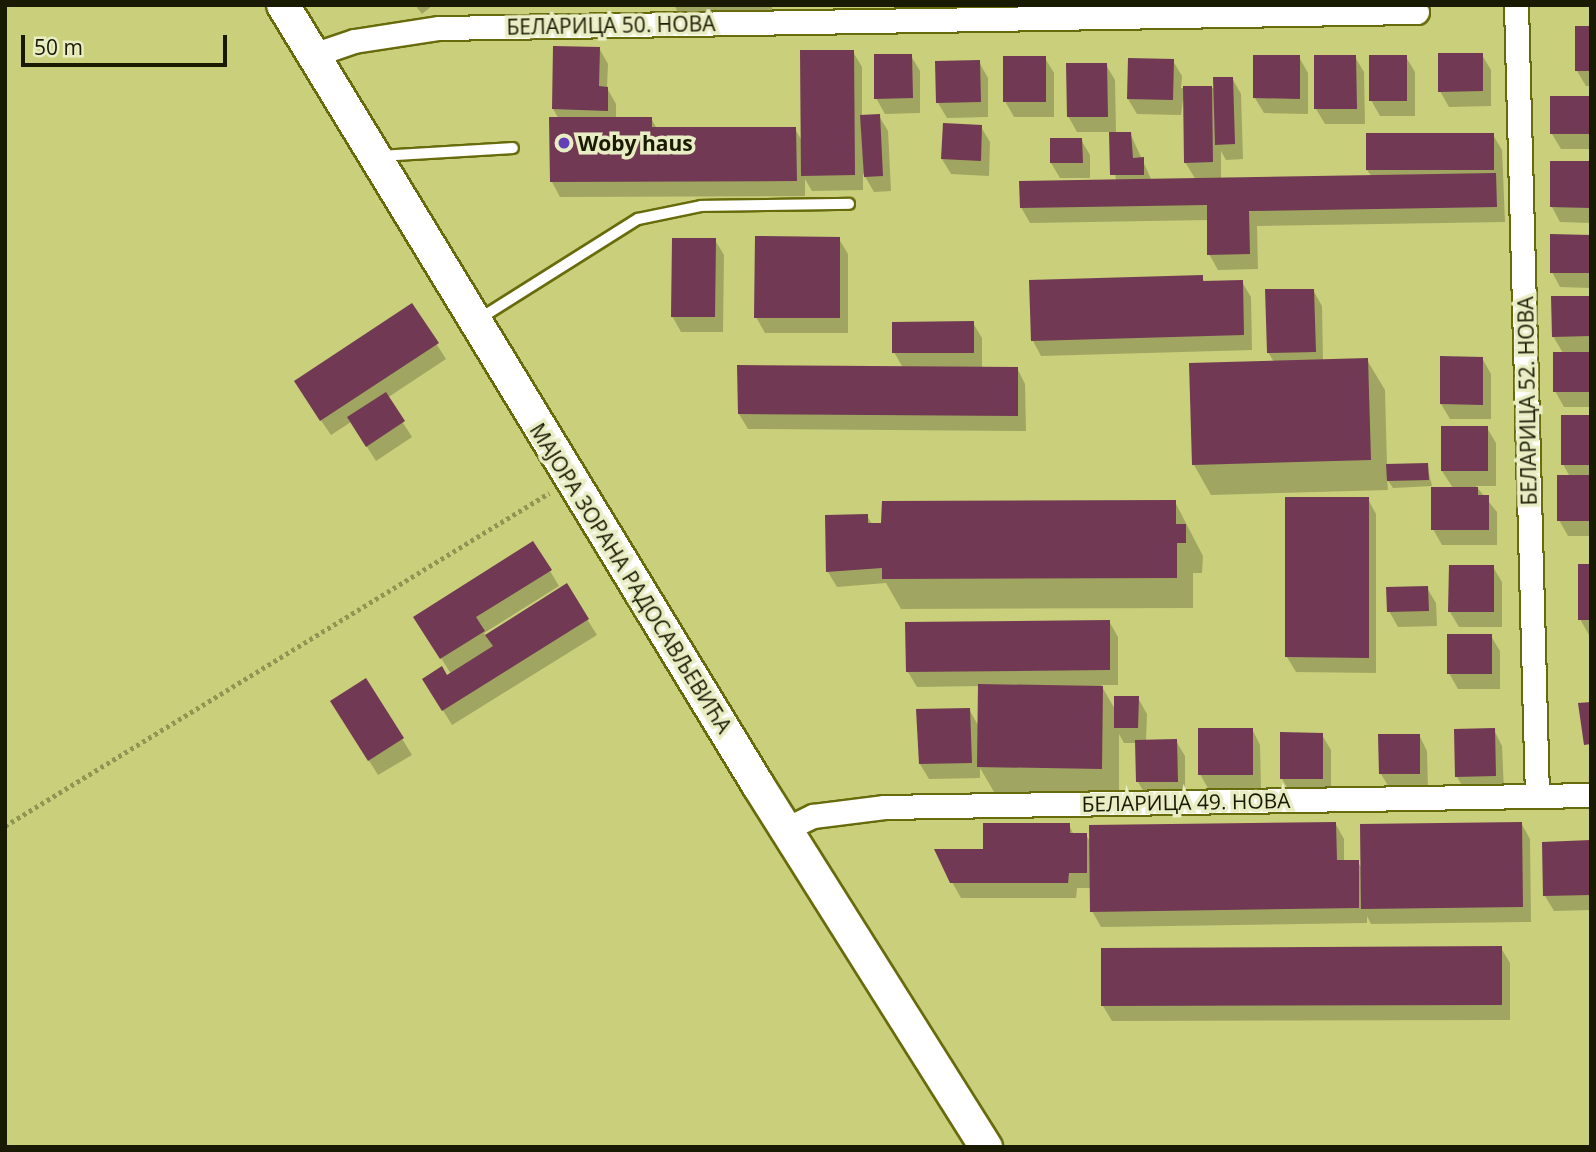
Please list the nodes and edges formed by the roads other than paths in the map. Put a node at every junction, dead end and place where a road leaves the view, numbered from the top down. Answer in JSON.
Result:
{"nodes":[{"id":1,"x":283,"y":5,"type":"edge"},
{"id":2,"x":1530,"y":5,"type":"edge"},
{"id":3,"x":1516,"y":6,"type":"edge"},
{"id":4,"x":1417,"y":12,"type":"dead end"},
{"id":5,"x":313,"y":55,"type":"junction"},
{"id":6,"x":513,"y":148,"type":"dead end"},
{"id":7,"x":374,"y":156,"type":"junction"},
{"id":8,"x":849,"y":204,"type":"dead end"},
{"id":9,"x":474,"y":322,"type":"junction"},
{"id":10,"x":1591,"y":795,"type":"edge"},
{"id":11,"x":1537,"y":796,"type":"junction"},
{"id":12,"x":786,"y":829,"type":"junction"},
{"id":13,"x":986,"y":1147,"type":"edge"}],
"edges":[{"from":1,"to":5,"type":"main road","name":"МАЈОРА ЗОРАНА РАДОСАВЉЕВИЋА"},
{"from":2,"to":3,"type":"street"},
{"from":3,"to":11,"type":"street","name":"БЕЛАРИЦА 52. НОВА"},
{"from":4,"to":5,"type":"street","name":"БЕЛАРИЦА 50. НОВА"},
{"from":5,"to":7,"type":"main road","name":"МАЈОРА ЗОРАНА РАДОСАВЉЕВИЋА"},
{"from":6,"to":7,"type":"lane"},
{"from":7,"to":9,"type":"main road","name":"МАЈОРА ЗОРАНА РАДОСАВЉЕВИЋА"},
{"from":8,"to":9,"type":"lane"},
{"from":9,"to":12,"type":"main road","name":"МАЈОРА ЗОРАНА РАДОСАВЉЕВИЋА"},
{"from":10,"to":11,"type":"street","name":"БЕЛАРИЦА 49. НОВА"},
{"from":11,"to":12,"type":"street","name":"БЕЛАРИЦА 49. НОВА"},
{"from":12,"to":13,"type":"main road","name":"МАЈОРА ЗОРАНА РАДОСАВЉЕВИЋА"}]}
